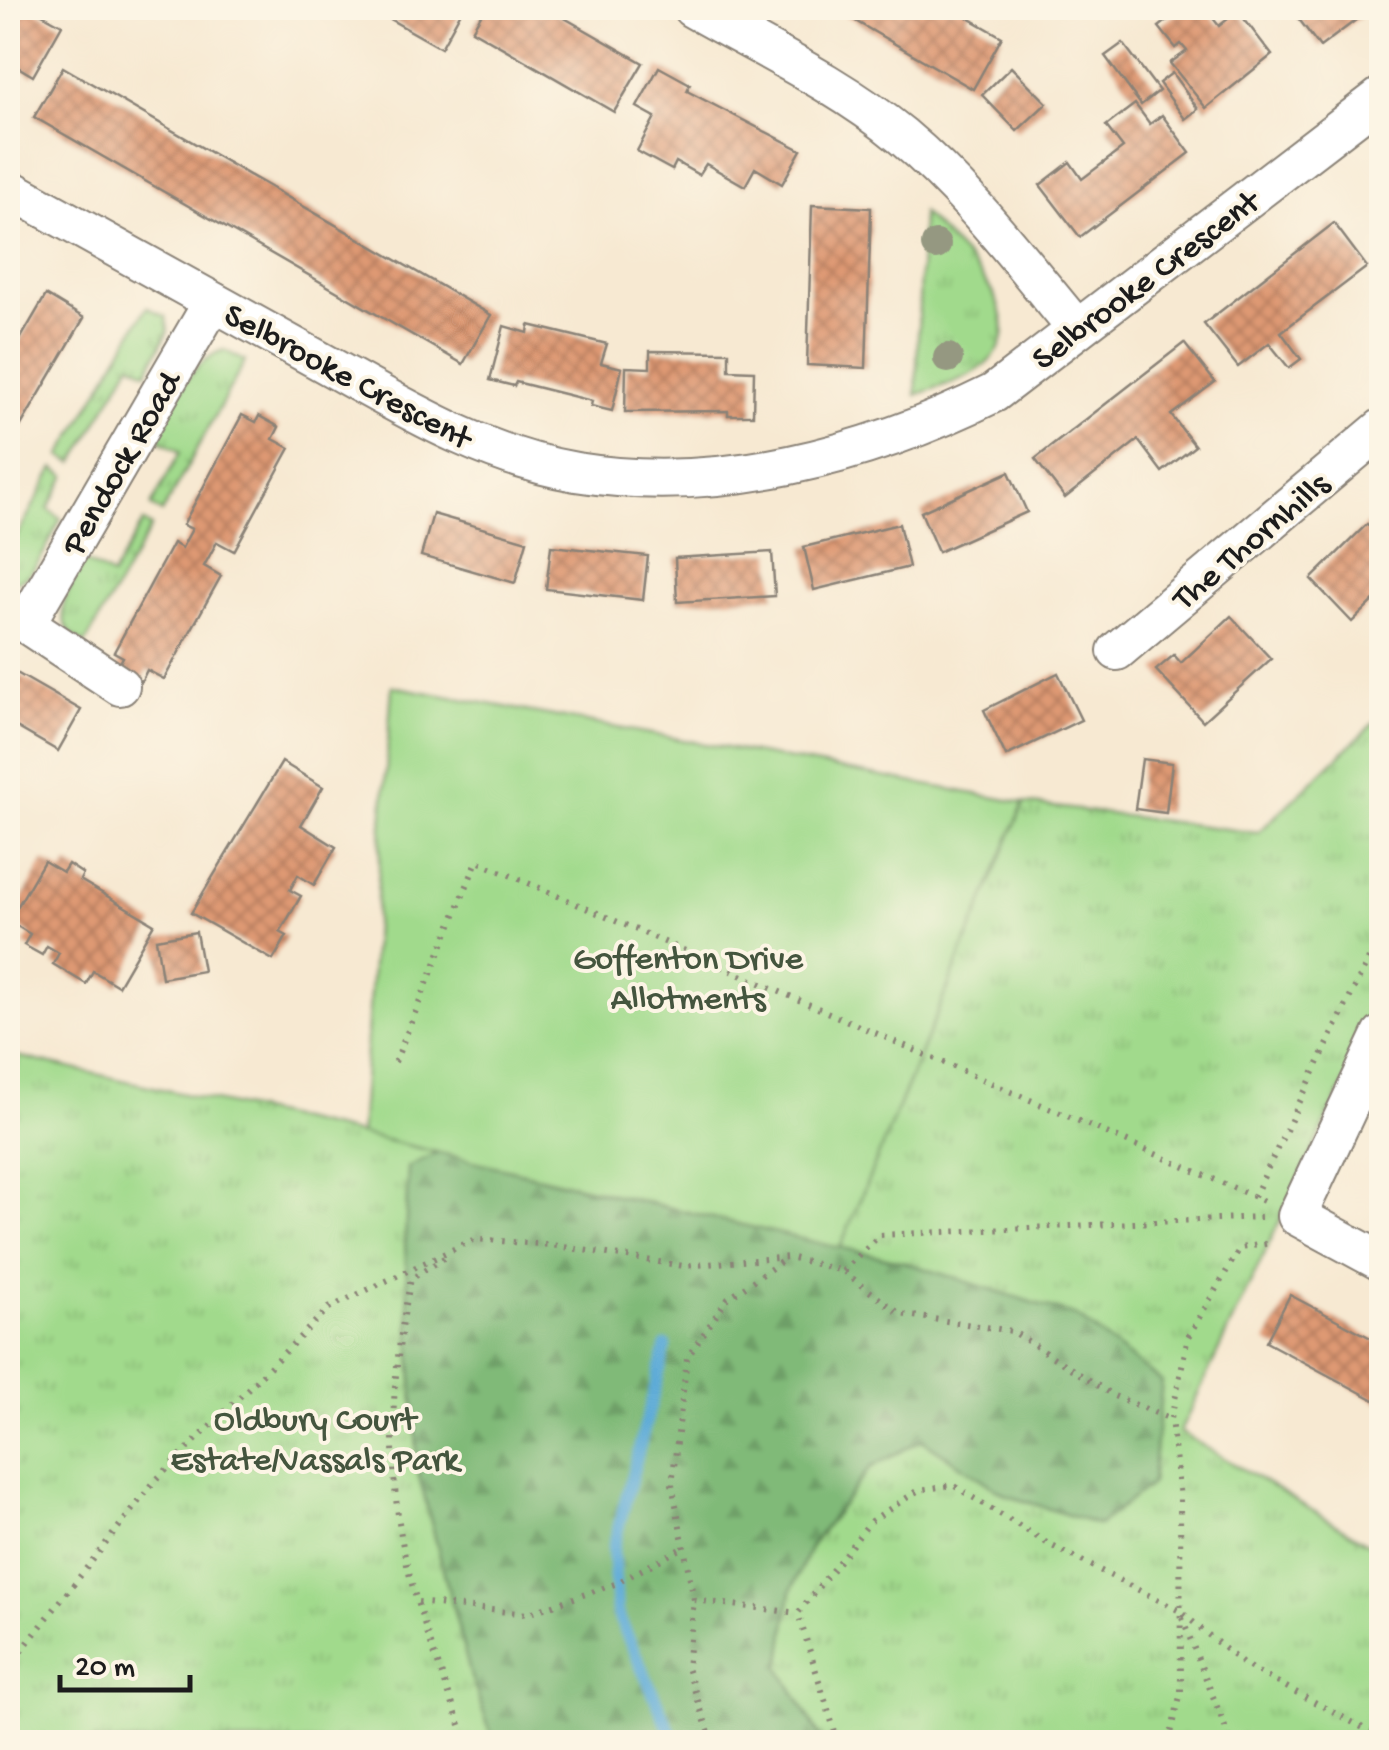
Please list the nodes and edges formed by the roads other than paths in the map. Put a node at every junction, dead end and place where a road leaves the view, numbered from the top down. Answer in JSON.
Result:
{"nodes":[{"id":1,"x":692,"y":8,"type":"edge"},
{"id":2,"x":1382,"y":96,"type":"edge"},
{"id":3,"x":8,"y":188,"type":"edge"},
{"id":4,"x":212,"y":302,"type":"junction"},
{"id":5,"x":1077,"y":328,"type":"junction"},
{"id":6,"x":1382,"y":428,"type":"edge"},
{"id":7,"x":17,"y":618,"type":"edge"},
{"id":8,"x":1117,"y":651,"type":"dead end"},
{"id":9,"x":120,"y":686,"type":"dead end"},
{"id":10,"x":1382,"y":1035,"type":"edge"},
{"id":11,"x":1382,"y":1262,"type":"edge"}],
"edges":[{"from":1,"to":5,"type":"street"},
{"from":2,"to":5,"type":"street","name":"Selbrooke Crescent"},
{"from":3,"to":4,"type":"street","name":"Selbrooke Crescent"},
{"from":4,"to":5,"type":"street","name":"Selbrooke Crescent"},
{"from":4,"to":7,"type":"street","name":"Pendock Road"},
{"from":6,"to":8,"type":"street","name":"The Thornhills"},
{"from":7,"to":9,"type":"street","name":"Pendock Road"},
{"from":10,"to":11,"type":"street"}]}
